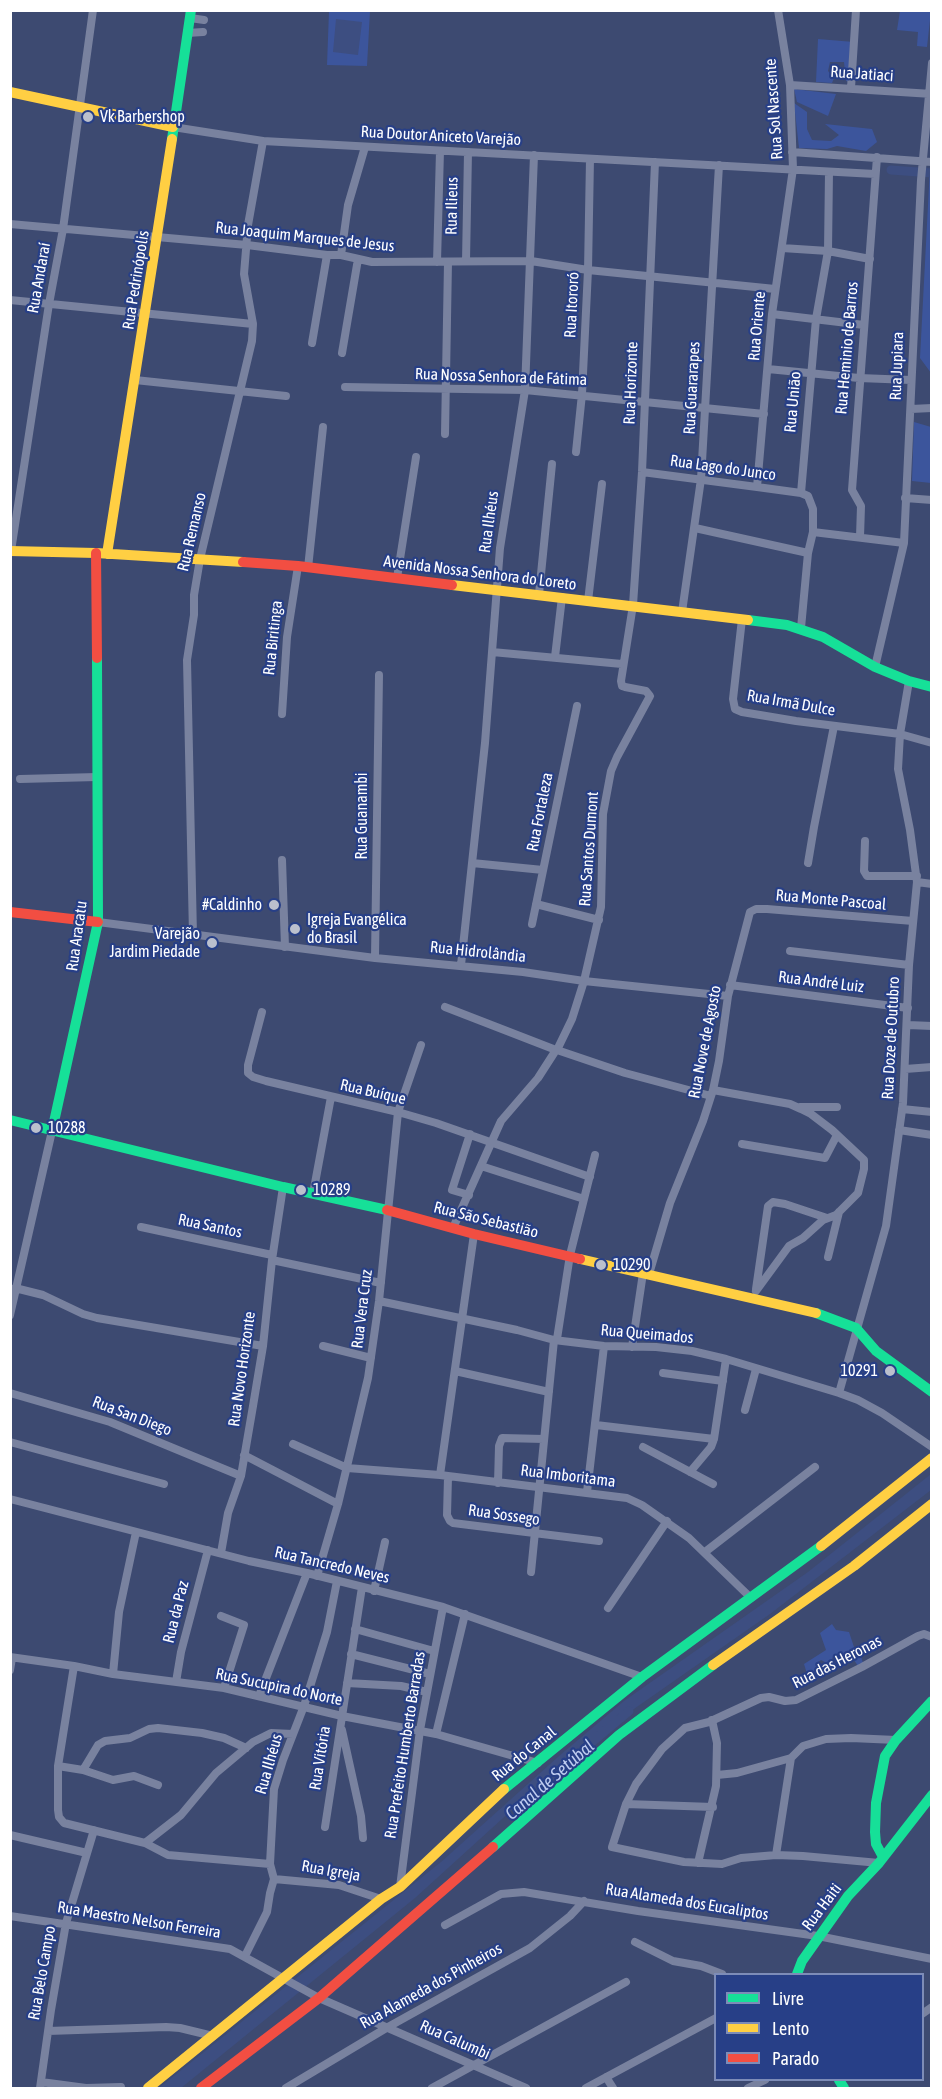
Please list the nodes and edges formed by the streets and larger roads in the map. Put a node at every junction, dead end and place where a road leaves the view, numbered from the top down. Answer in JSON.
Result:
{"nodes":[{"id":1,"x":93,"y":10,"type":"edge"},
{"id":2,"x":778,"y":10,"type":"edge"},
{"id":3,"x":856,"y":10,"type":"edge"},
{"id":4,"x":190,"y":14,"type":"edge"},
{"id":5,"x":204,"y":20,"type":"dead end"},
{"id":6,"x":203,"y":32,"type":"dead end"},
{"id":7,"x":187,"y":33,"type":"junction"},
{"id":8,"x":932,"y":63,"type":"edge"},
{"id":9,"x":790,"y":85,"type":"junction"},
{"id":10,"x":851,"y":88,"type":"junction"},
{"id":11,"x":10,"y":92,"type":"edge"},
{"id":12,"x":930,"y":94,"type":"edge"},
{"id":13,"x":81,"y":107,"type":"junction"},
{"id":14,"x":173,"y":127,"type":"junction"},
{"id":15,"x":263,"y":141,"type":"junction"},
{"id":16,"x":365,"y":147,"type":"junction"},
{"id":17,"x":440,"y":151,"type":"junction"},
{"id":18,"x":468,"y":153,"type":"junction"},
{"id":19,"x":534,"y":156,"type":"junction"},
{"id":20,"x":590,"y":159,"type":"junction"},
{"id":21,"x":793,"y":161,"type":"junction"},
{"id":22,"x":655,"y":162,"type":"junction"},
{"id":23,"x":925,"y":164,"type":"edge"},
{"id":24,"x":719,"y":165,"type":"junction"},
{"id":25,"x":876,"y":166,"type":"junction"},
{"id":26,"x":829,"y":172,"type":"junction"},
{"id":27,"x":10,"y":224,"type":"edge"},
{"id":28,"x":63,"y":229,"type":"junction"},
{"id":29,"x":158,"y":237,"type":"junction"},
{"id":30,"x":247,"y":245,"type":"junction"},
{"id":31,"x":782,"y":248,"type":"junction"},
{"id":32,"x":828,"y":251,"type":"junction"},
{"id":33,"x":327,"y":255,"type":"junction"},
{"id":34,"x":341,"y":255,"type":"junction"},
{"id":35,"x":358,"y":259,"type":"junction"},
{"id":36,"x":870,"y":259,"type":"junction"},
{"id":37,"x":466,"y":261,"type":"junction"},
{"id":38,"x":531,"y":261,"type":"junction"},
{"id":39,"x":437,"y":262,"type":"junction"},
{"id":40,"x":448,"y":262,"type":"junction"},
{"id":41,"x":588,"y":270,"type":"junction"},
{"id":42,"x":650,"y":276,"type":"junction"},
{"id":43,"x":713,"y":283,"type":"junction"},
{"id":44,"x":775,"y":289,"type":"junction"},
{"id":45,"x":10,"y":300,"type":"edge"},
{"id":46,"x":49,"y":304,"type":"junction"},
{"id":47,"x":146,"y":313,"type":"junction"},
{"id":48,"x":772,"y":314,"type":"junction"},
{"id":49,"x":816,"y":319,"type":"junction"},
{"id":50,"x":254,"y":324,"type":"junction"},
{"id":51,"x":864,"y":325,"type":"junction"},
{"id":52,"x":312,"y":344,"type":"dead end"},
{"id":53,"x":342,"y":353,"type":"dead end"},
{"id":54,"x":768,"y":369,"type":"junction"},
{"id":55,"x":811,"y":373,"type":"junction"},
{"id":56,"x":859,"y":378,"type":"junction"},
{"id":57,"x":135,"y":380,"type":"junction"},
{"id":58,"x":911,"y":380,"type":"junction"},
{"id":59,"x":345,"y":387,"type":"dead end"},
{"id":60,"x":446,"y":390,"type":"junction"},
{"id":61,"x":525,"y":390,"type":"junction"},
{"id":62,"x":241,"y":391,"type":"junction"},
{"id":63,"x":582,"y":394,"type":"junction"},
{"id":64,"x":286,"y":396,"type":"dead end"},
{"id":65,"x":645,"y":402,"type":"junction"},
{"id":66,"x":706,"y":408,"type":"junction"},
{"id":67,"x":932,"y":408,"type":"edge"},
{"id":68,"x":910,"y":409,"type":"junction"},
{"id":69,"x":764,"y":414,"type":"junction"},
{"id":70,"x":323,"y":427,"type":"dead end"},
{"id":71,"x":445,"y":434,"type":"dead end"},
{"id":72,"x":576,"y":452,"type":"dead end"},
{"id":73,"x":416,"y":457,"type":"dead end"},
{"id":74,"x":552,"y":465,"type":"dead end"},
{"id":75,"x":642,"y":472,"type":"junction"},
{"id":76,"x":701,"y":479,"type":"junction"},
{"id":77,"x":602,"y":484,"type":"dead end"},
{"id":78,"x":757,"y":487,"type":"junction"},
{"id":79,"x":801,"y":493,"type":"junction"},
{"id":80,"x":905,"y":498,"type":"junction"},
{"id":81,"x":932,"y":500,"type":"edge"},
{"id":82,"x":695,"y":528,"type":"junction"},
{"id":83,"x":813,"y":532,"type":"junction"},
{"id":84,"x":860,"y":537,"type":"junction"},
{"id":85,"x":904,"y":543,"type":"junction"},
{"id":86,"x":11,"y":551,"type":"edge"},
{"id":87,"x":808,"y":553,"type":"junction"},
{"id":88,"x":102,"y":554,"type":"junction"},
{"id":89,"x":200,"y":559,"type":"junction"},
{"id":90,"x":303,"y":567,"type":"junction"},
{"id":91,"x":397,"y":578,"type":"junction"},
{"id":92,"x":496,"y":589,"type":"junction"},
{"id":93,"x":539,"y":594,"type":"junction"},
{"id":94,"x":562,"y":597,"type":"junction"},
{"id":95,"x":588,"y":601,"type":"junction"},
{"id":96,"x":633,"y":605,"type":"junction"},
{"id":97,"x":682,"y":612,"type":"junction"},
{"id":98,"x":742,"y":619,"type":"junction"},
{"id":99,"x":801,"y":628,"type":"junction"},
{"id":100,"x":492,"y":652,"type":"junction"},
{"id":101,"x":555,"y":657,"type":"junction"},
{"id":102,"x":622,"y":664,"type":"junction"},
{"id":103,"x":875,"y":667,"type":"junction"},
{"id":104,"x":379,"y":675,"type":"dead end"},
{"id":105,"x":621,"y":681,"type":"joint"},
{"id":106,"x":909,"y":681,"type":"junction"},
{"id":107,"x":932,"y":687,"type":"edge"},
{"id":108,"x":577,"y":706,"type":"dead end"},
{"id":109,"x":282,"y":714,"type":"dead end"},
{"id":110,"x":834,"y":726,"type":"junction"},
{"id":111,"x":900,"y":734,"type":"junction"},
{"id":112,"x":932,"y":743,"type":"edge"},
{"id":113,"x":97,"y":777,"type":"junction"},
{"id":114,"x":20,"y":779,"type":"dead end"},
{"id":115,"x":865,"y":840,"type":"dead end"},
{"id":116,"x":282,"y":860,"type":"dead end"},
{"id":117,"x":472,"y":863,"type":"junction"},
{"id":118,"x":808,"y":863,"type":"dead end"},
{"id":119,"x":543,"y":870,"type":"junction"},
{"id":120,"x":917,"y":879,"type":"junction"},
{"id":121,"x":932,"y":884,"type":"edge"},
{"id":122,"x":536,"y":904,"type":"junction"},
{"id":123,"x":10,"y":912,"type":"edge"},
{"id":124,"x":748,"y":915,"type":"joint"},
{"id":125,"x":599,"y":920,"type":"junction"},
{"id":126,"x":913,"y":921,"type":"junction"},
{"id":127,"x":98,"y":922,"type":"junction"},
{"id":128,"x":532,"y":924,"type":"dead end"},
{"id":129,"x":193,"y":935,"type":"junction"},
{"id":130,"x":285,"y":947,"type":"junction"},
{"id":131,"x":790,"y":951,"type":"dead end"},
{"id":132,"x":375,"y":958,"type":"junction"},
{"id":133,"x":909,"y":964,"type":"junction"},
{"id":134,"x":461,"y":965,"type":"junction"},
{"id":135,"x":584,"y":981,"type":"junction"},
{"id":136,"x":730,"y":985,"type":"junction"},
{"id":137,"x":728,"y":996,"type":"junction"},
{"id":138,"x":445,"y":1007,"type":"dead end"},
{"id":139,"x":908,"y":1008,"type":"junction"},
{"id":140,"x":262,"y":1012,"type":"dead end"},
{"id":141,"x":908,"y":1025,"type":"junction"},
{"id":142,"x":932,"y":1026,"type":"edge"},
{"id":143,"x":421,"y":1045,"type":"dead end"},
{"id":144,"x":556,"y":1050,"type":"junction"},
{"id":145,"x":932,"y":1067,"type":"edge"},
{"id":146,"x":905,"y":1069,"type":"junction"},
{"id":147,"x":712,"y":1093,"type":"junction"},
{"id":148,"x":331,"y":1097,"type":"junction"},
{"id":149,"x":797,"y":1107,"type":"junction"},
{"id":150,"x":837,"y":1107,"type":"dead end"},
{"id":151,"x":902,"y":1109,"type":"junction"},
{"id":152,"x":398,"y":1112,"type":"junction"},
{"id":153,"x":932,"y":1112,"type":"edge"},
{"id":154,"x":10,"y":1120,"type":"edge"},
{"id":155,"x":899,"y":1130,"type":"junction"},
{"id":156,"x":52,"y":1131,"type":"junction"},
{"id":157,"x":470,"y":1134,"type":"junction"},
{"id":158,"x":837,"y":1135,"type":"junction"},
{"id":159,"x":932,"y":1135,"type":"edge"},
{"id":160,"x":491,"y":1143,"type":"junction"},
{"id":161,"x":742,"y":1144,"type":"dead end"},
{"id":162,"x":595,"y":1155,"type":"dead end"},
{"id":163,"x":481,"y":1166,"type":"junction"},
{"id":164,"x":590,"y":1177,"type":"junction"},
{"id":165,"x":284,"y":1187,"type":"junction"},
{"id":166,"x":313,"y":1194,"type":"junction"},
{"id":167,"x":469,"y":1195,"type":"junction"},
{"id":168,"x":584,"y":1199,"type":"junction"},
{"id":169,"x":389,"y":1210,"type":"junction"},
{"id":170,"x":839,"y":1212,"type":"junction"},
{"id":171,"x":827,"y":1218,"type":"junction"},
{"id":172,"x":141,"y":1227,"type":"dead end"},
{"id":173,"x":453,"y":1228,"type":"junction"},
{"id":174,"x":474,"y":1234,"type":"junction"},
{"id":175,"x":570,"y":1255,"type":"junction"},
{"id":176,"x":272,"y":1257,"type":"junction"},
{"id":177,"x":828,"y":1257,"type":"dead end"},
{"id":178,"x":646,"y":1273,"type":"junction"},
{"id":179,"x":381,"y":1283,"type":"junction"},
{"id":180,"x":15,"y":1288,"type":"junction"},
{"id":181,"x":755,"y":1295,"type":"junction"},
{"id":182,"x":379,"y":1301,"type":"junction"},
{"id":183,"x":10,"y":1315,"type":"edge"},
{"id":184,"x":463,"y":1319,"type":"junction"},
{"id":185,"x":856,"y":1328,"type":"junction"},
{"id":186,"x":556,"y":1340,"type":"junction"},
{"id":187,"x":262,"y":1346,"type":"junction"},
{"id":188,"x":323,"y":1346,"type":"dead end"},
{"id":189,"x":604,"y":1346,"type":"junction"},
{"id":190,"x":632,"y":1347,"type":"junction"},
{"id":191,"x":371,"y":1358,"type":"junction"},
{"id":192,"x":726,"y":1359,"type":"junction"},
{"id":193,"x":756,"y":1369,"type":"junction"},
{"id":194,"x":455,"y":1371,"type":"junction"},
{"id":195,"x":663,"y":1373,"type":"dead end"},
{"id":196,"x":723,"y":1381,"type":"junction"},
{"id":197,"x":549,"y":1392,"type":"junction"},
{"id":198,"x":932,"y":1392,"type":"edge"},
{"id":199,"x":10,"y":1393,"type":"edge"},
{"id":200,"x":839,"y":1393,"type":"junction"},
{"id":201,"x":746,"y":1410,"type":"dead end"},
{"id":202,"x":596,"y":1425,"type":"junction"},
{"id":203,"x":544,"y":1439,"type":"junction"},
{"id":204,"x":714,"y":1439,"type":"junction"},
{"id":205,"x":10,"y":1442,"type":"edge"},
{"id":206,"x":293,"y":1444,"type":"dead end"},
{"id":207,"x":932,"y":1447,"type":"edge"},
{"id":208,"x":643,"y":1448,"type":"dead end"},
{"id":209,"x":244,"y":1455,"type":"junction"},
{"id":210,"x":932,"y":1458,"type":"edge"},
{"id":211,"x":815,"y":1467,"type":"dead end"},
{"id":212,"x":347,"y":1468,"type":"junction"},
{"id":213,"x":690,"y":1472,"type":"junction"},
{"id":214,"x":241,"y":1476,"type":"junction"},
{"id":215,"x":444,"y":1476,"type":"junction"},
{"id":216,"x":498,"y":1483,"type":"junction"},
{"id":217,"x":164,"y":1484,"type":"dead end"},
{"id":218,"x":713,"y":1484,"type":"dead end"},
{"id":219,"x":541,"y":1488,"type":"junction"},
{"id":220,"x":587,"y":1492,"type":"junction"},
{"id":221,"x":10,"y":1498,"type":"edge"},
{"id":222,"x":338,"y":1504,"type":"junction"},
{"id":223,"x":932,"y":1504,"type":"edge"},
{"id":224,"x":667,"y":1521,"type":"junction"},
{"id":225,"x":136,"y":1532,"type":"junction"},
{"id":226,"x":535,"y":1534,"type":"junction"},
{"id":227,"x":599,"y":1541,"type":"dead end"},
{"id":228,"x":386,"y":1542,"type":"dead end"},
{"id":229,"x":208,"y":1550,"type":"junction"},
{"id":230,"x":705,"y":1552,"type":"junction"},
{"id":231,"x":221,"y":1553,"type":"junction"},
{"id":232,"x":531,"y":1572,"type":"dead end"},
{"id":233,"x":307,"y":1573,"type":"junction"},
{"id":234,"x":317,"y":1576,"type":"junction"},
{"id":235,"x":337,"y":1581,"type":"junction"},
{"id":236,"x":362,"y":1587,"type":"junction"},
{"id":237,"x":374,"y":1591,"type":"junction"},
{"id":238,"x":751,"y":1598,"type":"junction"},
{"id":239,"x":443,"y":1607,"type":"junction"},
{"id":240,"x":608,"y":1608,"type":"dead end"},
{"id":241,"x":465,"y":1614,"type":"junction"},
{"id":242,"x":221,"y":1616,"type":"dead end"},
{"id":243,"x":355,"y":1629,"type":"junction"},
{"id":244,"x":932,"y":1637,"type":"edge"},
{"id":245,"x":434,"y":1651,"type":"junction"},
{"id":246,"x":351,"y":1654,"type":"junction"},
{"id":247,"x":11,"y":1657,"type":"edge"},
{"id":248,"x":74,"y":1666,"type":"junction"},
{"id":249,"x":10,"y":1670,"type":"edge"},
{"id":250,"x":113,"y":1674,"type":"junction"},
{"id":251,"x":430,"y":1674,"type":"junction"},
{"id":252,"x":642,"y":1677,"type":"junction"},
{"id":253,"x":176,"y":1682,"type":"junction"},
{"id":254,"x":347,"y":1683,"type":"junction"},
{"id":255,"x":224,"y":1688,"type":"junction"},
{"id":256,"x":427,"y":1692,"type":"junction"},
{"id":257,"x":259,"y":1696,"type":"junction"},
{"id":258,"x":932,"y":1701,"type":"edge"},
{"id":259,"x":304,"y":1706,"type":"junction"},
{"id":260,"x":341,"y":1720,"type":"junction"},
{"id":261,"x":712,"y":1720,"type":"junction"},
{"id":262,"x":420,"y":1730,"type":"junction"},
{"id":263,"x":293,"y":1734,"type":"junction"},
{"id":264,"x":436,"y":1734,"type":"junction"},
{"id":265,"x":896,"y":1740,"type":"junction"},
{"id":266,"x":246,"y":1748,"type":"junction"},
{"id":267,"x":791,"y":1758,"type":"junction"},
{"id":268,"x":538,"y":1763,"type":"junction"},
{"id":269,"x":58,"y":1766,"type":"junction"},
{"id":270,"x":82,"y":1770,"type":"junction"},
{"id":271,"x":717,"y":1775,"type":"junction"},
{"id":272,"x":158,"y":1785,"type":"dead end"},
{"id":273,"x":932,"y":1795,"type":"edge"},
{"id":274,"x":626,"y":1804,"type":"junction"},
{"id":275,"x":713,"y":1807,"type":"junction"},
{"id":276,"x":325,"y":1827,"type":"dead end"},
{"id":277,"x":94,"y":1830,"type":"junction"},
{"id":278,"x":10,"y":1835,"type":"edge"},
{"id":279,"x":363,"y":1838,"type":"dead end"},
{"id":280,"x":145,"y":1844,"type":"junction"},
{"id":281,"x":87,"y":1854,"type":"junction"},
{"id":282,"x":776,"y":1855,"type":"junction"},
{"id":283,"x":881,"y":1860,"type":"junction"},
{"id":284,"x":698,"y":1863,"type":"junction"},
{"id":285,"x":270,"y":1864,"type":"junction"},
{"id":286,"x":274,"y":1879,"type":"junction"},
{"id":287,"x":400,"y":1887,"type":"junction"},
{"id":288,"x":381,"y":1899,"type":"junction"},
{"id":289,"x":584,"y":1901,"type":"junction"},
{"id":290,"x":10,"y":1916,"type":"edge"},
{"id":291,"x":66,"y":1923,"type":"junction"},
{"id":292,"x":445,"y":1925,"type":"dead end"},
{"id":293,"x":818,"y":1936,"type":"junction"},
{"id":294,"x":636,"y":1942,"type":"dead end"},
{"id":295,"x":244,"y":1956,"type":"junction"},
{"id":296,"x":932,"y":1959,"type":"edge"},
{"id":297,"x":719,"y":1973,"type":"edge"},
{"id":298,"x":797,"y":1973,"type":"edge"},
{"id":299,"x":287,"y":1980,"type":"junction"},
{"id":300,"x":626,"y":1982,"type":"dead end"},
{"id":301,"x":307,"y":1991,"type":"joint"},
{"id":302,"x":320,"y":1998,"type":"junction"},
{"id":303,"x":714,"y":2020,"type":"edge"},
{"id":304,"x":388,"y":2027,"type":"junction"},
{"id":305,"x":48,"y":2031,"type":"junction"},
{"id":306,"x":213,"y":2036,"type":"junction"},
{"id":307,"x":473,"y":2065,"type":"junction"},
{"id":308,"x":606,"y":2077,"type":"junction"},
{"id":309,"x":41,"y":2085,"type":"edge"},
{"id":310,"x":121,"y":2087,"type":"dead end"},
{"id":311,"x":148,"y":2088,"type":"edge"},
{"id":312,"x":201,"y":2088,"type":"edge"},
{"id":313,"x":286,"y":2088,"type":"edge"},
{"id":314,"x":432,"y":2088,"type":"edge"},
{"id":315,"x":526,"y":2088,"type":"edge"},
{"id":316,"x":586,"y":2088,"type":"edge"},
{"id":317,"x":613,"y":2088,"type":"edge"}],
"edges":[{"from":1,"to":13,"type":"street","name":"Rua Andaraí"},
{"from":2,"to":9,"type":"street","name":"Rua Sol Nascente"},
{"from":3,"to":10,"type":"street"},
{"from":4,"to":5,"type":"street"},
{"from":4,"to":7,"type":"street","name":"Rua Pedrinópolis"},
{"from":6,"to":7,"type":"street"},
{"from":7,"to":14,"type":"street","name":"Rua Pedrinópolis"},
{"from":8,"to":12,"type":"street","name":"Rua Jupiara"},
{"from":9,"to":10,"type":"street","name":"Rua Jatiaci"},
{"from":9,"to":21,"type":"street","name":"Rua Sol Nascente"},
{"from":10,"to":12,"type":"street","name":"Rua Jatiaci"},
{"from":11,"to":13,"type":"street","name":"Rua Doutor Aniceto Varejão"},
{"from":12,"to":23,"type":"street","name":"Rua Jupiara"},
{"from":13,"to":14,"type":"street","name":"Rua Doutor Aniceto Varejão"},
{"from":13,"to":28,"type":"street","name":"Rua Andaraí"},
{"from":14,"to":15,"type":"street","name":"Rua Doutor Aniceto Varejão"},
{"from":14,"to":29,"type":"street","name":"Rua Pedrinópolis"},
{"from":15,"to":16,"type":"street","name":"Rua Doutor Aniceto Varejão"},
{"from":15,"to":30,"type":"street","name":"Rua Remanso"},
{"from":16,"to":17,"type":"street","name":"Rua Doutor Aniceto Varejão"},
{"from":16,"to":34,"type":"street"},
{"from":17,"to":18,"type":"street","name":"Rua Doutor Aniceto Varejão"},
{"from":17,"to":39,"type":"street"},
{"from":18,"to":19,"type":"street","name":"Rua Doutor Aniceto Varejão"},
{"from":18,"to":37,"type":"street","name":"Rua Ilieus"},
{"from":19,"to":20,"type":"street","name":"Rua Doutor Aniceto Varejão"},
{"from":19,"to":38,"type":"street","name":"Rua Ilhéus"},
{"from":20,"to":22,"type":"street","name":"Rua Doutor Aniceto Varejão"},
{"from":20,"to":41,"type":"street","name":"Rua Itororó"},
{"from":21,"to":24,"type":"street","name":"Rua Doutor Aniceto Varejão"},
{"from":21,"to":25,"type":"street","name":"Rua Doutor Aniceto Varejão"},
{"from":21,"to":26,"type":"street","name":"Rua Doutor Aniceto Varejão"},
{"from":21,"to":31,"type":"street","name":"Rua Oriente"},
{"from":22,"to":24,"type":"street","name":"Rua Doutor Aniceto Varejão"},
{"from":22,"to":42,"type":"street","name":"Rua Horizonte"},
{"from":23,"to":25,"type":"street","name":"Rua Doutor Aniceto Varejão"},
{"from":23,"to":58,"type":"street","name":"Rua Jupiara"},
{"from":24,"to":43,"type":"street","name":"Rua Guararapes"},
{"from":25,"to":26,"type":"street","name":"Rua Doutor Aniceto Varejão"},
{"from":25,"to":36,"type":"street","name":"Rua Heminio de Barros"},
{"from":26,"to":32,"type":"street","name":"Rua União"},
{"from":27,"to":28,"type":"street","name":"Rua Joaquim Marques de Jesus"},
{"from":28,"to":29,"type":"street","name":"Rua Joaquim Marques de Jesus"},
{"from":28,"to":46,"type":"street","name":"Rua Andaraí"},
{"from":29,"to":30,"type":"street","name":"Rua Joaquim Marques de Jesus"},
{"from":29,"to":47,"type":"street","name":"Rua Pedrinópolis"},
{"from":30,"to":33,"type":"street","name":"Rua Joaquim Marques de Jesus"},
{"from":30,"to":50,"type":"street","name":"Rua Remanso"},
{"from":31,"to":32,"type":"street"},
{"from":31,"to":44,"type":"street","name":"Rua Oriente"},
{"from":32,"to":36,"type":"street"},
{"from":32,"to":49,"type":"street","name":"Rua União"},
{"from":33,"to":34,"type":"street","name":"Rua Joaquim Marques de Jesus"},
{"from":33,"to":52,"type":"street"},
{"from":34,"to":35,"type":"street","name":"Rua Joaquim Marques de Jesus"},
{"from":35,"to":39,"type":"street","name":"Rua Joaquim Marques de Jesus"},
{"from":35,"to":53,"type":"street"},
{"from":36,"to":51,"type":"street","name":"Rua Heminio de Barros"},
{"from":37,"to":38,"type":"street","name":"Rua Joaquim Marques de Jesus"},
{"from":37,"to":40,"type":"street","name":"Rua Joaquim Marques de Jesus"},
{"from":38,"to":41,"type":"street","name":"Rua Joaquim Marques de Jesus"},
{"from":38,"to":61,"type":"street","name":"Rua Ilhéus"},
{"from":39,"to":40,"type":"street","name":"Rua Joaquim Marques de Jesus"},
{"from":40,"to":60,"type":"street"},
{"from":41,"to":42,"type":"street","name":"Rua Joaquim Marques de Jesus"},
{"from":41,"to":63,"type":"street","name":"Rua Itororó"},
{"from":42,"to":43,"type":"street","name":"Rua Joaquim Marques de Jesus"},
{"from":42,"to":65,"type":"street","name":"Rua Horizonte"},
{"from":43,"to":44,"type":"street","name":"Rua Joaquim Marques de Jesus"},
{"from":43,"to":66,"type":"street","name":"Rua Guararapes"},
{"from":44,"to":48,"type":"street","name":"Rua Oriente"},
{"from":45,"to":46,"type":"street"},
{"from":46,"to":47,"type":"street"},
{"from":46,"to":86,"type":"street","name":"Rua Andaraí"},
{"from":47,"to":50,"type":"street"},
{"from":47,"to":57,"type":"street","name":"Rua Pedrinópolis"},
{"from":48,"to":49,"type":"street"},
{"from":48,"to":54,"type":"street","name":"Rua Oriente"},
{"from":49,"to":51,"type":"street"},
{"from":49,"to":55,"type":"street","name":"Rua União"},
{"from":50,"to":62,"type":"street","name":"Rua Remanso"},
{"from":51,"to":56,"type":"street","name":"Rua Heminio de Barros"},
{"from":54,"to":55,"type":"street"},
{"from":54,"to":69,"type":"street","name":"Rua Oriente"},
{"from":55,"to":56,"type":"street"},
{"from":55,"to":79,"type":"street","name":"Rua União"},
{"from":56,"to":58,"type":"street"},
{"from":56,"to":84,"type":"street","name":"Rua Heminio de Barros"},
{"from":57,"to":62,"type":"street"},
{"from":57,"to":88,"type":"street","name":"Rua Pedrinópolis"},
{"from":58,"to":68,"type":"street","name":"Rua Jupiara"},
{"from":59,"to":60,"type":"street","name":"Rua Nossa Senhora de Fátima"},
{"from":60,"to":61,"type":"street","name":"Rua Nossa Senhora de Fátima"},
{"from":60,"to":71,"type":"street"},
{"from":61,"to":63,"type":"street","name":"Rua Nossa Senhora de Fátima"},
{"from":61,"to":92,"type":"street","name":"Rua Ilhéus"},
{"from":62,"to":64,"type":"street"},
{"from":62,"to":89,"type":"street","name":"Rua Remanso"},
{"from":63,"to":65,"type":"street","name":"Rua Nossa Senhora de Fátima"},
{"from":63,"to":72,"type":"street","name":"Rua Itororó"},
{"from":65,"to":66,"type":"street","name":"Rua Nossa Senhora de Fátima"},
{"from":65,"to":75,"type":"street","name":"Rua Horizonte"},
{"from":66,"to":69,"type":"street","name":"Rua Nossa Senhora de Fátima"},
{"from":66,"to":76,"type":"street","name":"Rua Guararapes"},
{"from":67,"to":68,"type":"street"},
{"from":68,"to":80,"type":"street","name":"Rua Jupiara"},
{"from":69,"to":78,"type":"street","name":"Rua Oriente"},
{"from":70,"to":90,"type":"street","name":"Rua Biritinga"},
{"from":73,"to":91,"type":"street"},
{"from":74,"to":93,"type":"street"},
{"from":75,"to":76,"type":"street","name":"Rua Lago do Junco"},
{"from":75,"to":96,"type":"street","name":"Rua Horizonte"},
{"from":76,"to":78,"type":"street","name":"Rua Lago do Junco"},
{"from":76,"to":82,"type":"street","name":"Rua Guararapes"},
{"from":77,"to":95,"type":"street"},
{"from":78,"to":79,"type":"street","name":"Rua Lago do Junco"},
{"from":79,"to":83,"type":"street","name":"Rua União"},
{"from":80,"to":81,"type":"street"},
{"from":80,"to":85,"type":"street","name":"Rua Jupiara"},
{"from":82,"to":87,"type":"street"},
{"from":82,"to":97,"type":"street","name":"Rua Guararapes"},
{"from":83,"to":84,"type":"street"},
{"from":83,"to":87,"type":"street","name":"Rua União"},
{"from":84,"to":85,"type":"street"},
{"from":85,"to":103,"type":"street","name":"Rua Jupiara"},
{"from":86,"to":88,"type":"street","name":"Avenida Nossa Senhora do Loreto"},
{"from":87,"to":99,"type":"street","name":"Rua União"},
{"from":88,"to":89,"type":"street","name":"Avenida Nossa Senhora do Loreto"},
{"from":88,"to":113,"type":"street","name":"Rua Aracatu"},
{"from":89,"to":90,"type":"street","name":"Avenida Nossa Senhora do Loreto"},
{"from":89,"to":129,"type":"street","name":"Rua Remanso"},
{"from":90,"to":91,"type":"street","name":"Avenida Nossa Senhora do Loreto"},
{"from":90,"to":109,"type":"street","name":"Rua Biritinga"},
{"from":91,"to":92,"type":"street","name":"Avenida Nossa Senhora do Loreto"},
{"from":92,"to":93,"type":"street","name":"Avenida Nossa Senhora do Loreto"},
{"from":92,"to":100,"type":"street","name":"Rua Ilhéus"},
{"from":93,"to":94,"type":"street","name":"Avenida Nossa Senhora do Loreto"},
{"from":94,"to":95,"type":"street","name":"Avenida Nossa Senhora do Loreto"},
{"from":94,"to":101,"type":"street"},
{"from":95,"to":96,"type":"street","name":"Avenida Nossa Senhora do Loreto"},
{"from":96,"to":97,"type":"street","name":"Avenida Nossa Senhora do Loreto"},
{"from":96,"to":102,"type":"street","name":"Rua Horizonte"},
{"from":97,"to":98,"type":"street","name":"Avenida Nossa Senhora do Loreto"},
{"from":98,"to":99,"type":"street","name":"Avenida Nossa Senhora do Loreto"},
{"from":98,"to":110,"type":"street","name":"Rua Irmã Dulce"},
{"from":99,"to":103,"type":"street","name":"Avenida Nossa Senhora do Loreto"},
{"from":100,"to":101,"type":"street"},
{"from":100,"to":117,"type":"street","name":"Rua Ilhéus"},
{"from":101,"to":102,"type":"street"},
{"from":102,"to":105,"type":"street","name":"Rua Horizonte"},
{"from":103,"to":106,"type":"street","name":"Avenida Nossa Senhora do Loreto"},
{"from":104,"to":132,"type":"street","name":"Rua Guanambi"},
{"from":105,"to":125,"type":"street","name":"Rua Santos Dumont"},
{"from":106,"to":107,"type":"street","name":"Avenida Nossa Senhora do Loreto"},
{"from":106,"to":111,"type":"street","name":"Rua Doze de Outubro"},
{"from":108,"to":119,"type":"street","name":"Rua Fortaleza"},
{"from":110,"to":111,"type":"street","name":"Rua Irmã Dulce"},
{"from":110,"to":118,"type":"street"},
{"from":111,"to":112,"type":"street","name":"Rua Irmã Dulce"},
{"from":111,"to":120,"type":"street","name":"Rua Doze de Outubro"},
{"from":113,"to":114,"type":"street"},
{"from":113,"to":127,"type":"street","name":"Rua Aracatu"},
{"from":115,"to":120,"type":"street"},
{"from":116,"to":130,"type":"street"},
{"from":117,"to":119,"type":"street"},
{"from":117,"to":134,"type":"street","name":"Rua Ilhéus"},
{"from":119,"to":122,"type":"street","name":"Rua Fortaleza"},
{"from":120,"to":121,"type":"street"},
{"from":120,"to":126,"type":"street","name":"Rua Doze de Outubro"},
{"from":122,"to":125,"type":"street"},
{"from":122,"to":128,"type":"street","name":"Rua Fortaleza"},
{"from":123,"to":127,"type":"street","name":"Rua Hidrolândia"},
{"from":124,"to":126,"type":"street","name":"Rua Monte Pascoal"},
{"from":124,"to":136,"type":"street","name":"Rua Nove de Agosto"},
{"from":125,"to":135,"type":"street","name":"Rua Santos Dumont"},
{"from":126,"to":133,"type":"street","name":"Rua Doze de Outubro"},
{"from":127,"to":129,"type":"street","name":"Rua Hidrolândia"},
{"from":127,"to":156,"type":"street","name":"Rua Aracatu"},
{"from":129,"to":130,"type":"street","name":"Rua Hidrolândia"},
{"from":130,"to":132,"type":"street","name":"Rua Hidrolândia"},
{"from":131,"to":133,"type":"street"},
{"from":132,"to":134,"type":"street","name":"Rua Hidrolândia"},
{"from":133,"to":139,"type":"street","name":"Rua Doze de Outubro"},
{"from":134,"to":135,"type":"street","name":"Rua Hidrolândia"},
{"from":135,"to":137,"type":"street","name":"Rua Hidrolândia"},
{"from":135,"to":144,"type":"street","name":"Rua Santos Dumont"},
{"from":136,"to":137,"type":"street","name":"Rua Nove de Agosto"},
{"from":136,"to":139,"type":"street","name":"Rua André Luiz"},
{"from":137,"to":147,"type":"street","name":"Rua Nove de Agosto"},
{"from":138,"to":144,"type":"street"},
{"from":139,"to":141,"type":"street","name":"Rua Doze de Outubro"},
{"from":140,"to":148,"type":"street","name":"Rua Buíque"},
{"from":141,"to":142,"type":"street"},
{"from":141,"to":146,"type":"street","name":"Rua Doze de Outubro"},
{"from":143,"to":152,"type":"street","name":"Rua Vera Cruz"},
{"from":144,"to":147,"type":"street"},
{"from":144,"to":160,"type":"street","name":"Rua Santos Dumont"},
{"from":145,"to":146,"type":"street"},
{"from":146,"to":151,"type":"street","name":"Rua Doze de Outubro"},
{"from":147,"to":149,"type":"street"},
{"from":147,"to":178,"type":"street","name":"Rua Nove de Agosto"},
{"from":148,"to":152,"type":"street","name":"Rua Buíque"},
{"from":148,"to":166,"type":"street"},
{"from":149,"to":150,"type":"street"},
{"from":149,"to":158,"type":"street"},
{"from":151,"to":153,"type":"street"},
{"from":151,"to":155,"type":"street","name":"Rua Doze de Outubro"},
{"from":152,"to":157,"type":"street","name":"Rua Buíque"},
{"from":152,"to":169,"type":"street","name":"Rua Vera Cruz"},
{"from":154,"to":156,"type":"street","name":"Rua São Sebastião"},
{"from":155,"to":159,"type":"street"},
{"from":155,"to":185,"type":"street","name":"Rua Doze de Outubro"},
{"from":156,"to":165,"type":"street","name":"Rua São Sebastião"},
{"from":156,"to":180,"type":"street","name":"Rua Aracatu"},
{"from":157,"to":160,"type":"street","name":"Rua Buíque"},
{"from":157,"to":167,"type":"street"},
{"from":158,"to":161,"type":"street"},
{"from":158,"to":170,"type":"street"},
{"from":160,"to":163,"type":"street","name":"Rua Santos Dumont"},
{"from":160,"to":164,"type":"street","name":"Rua Buíque"},
{"from":162,"to":164,"type":"street"},
{"from":163,"to":167,"type":"street","name":"Rua Santos Dumont"},
{"from":163,"to":168,"type":"street"},
{"from":164,"to":168,"type":"street"},
{"from":165,"to":166,"type":"street","name":"Rua São Sebastião"},
{"from":165,"to":176,"type":"street","name":"Rua Novo Horizonte"},
{"from":166,"to":169,"type":"street","name":"Rua São Sebastião"},
{"from":167,"to":173,"type":"street","name":"Rua Santos Dumont"},
{"from":168,"to":175,"type":"street"},
{"from":169,"to":173,"type":"street","name":"Rua São Sebastião"},
{"from":169,"to":179,"type":"street","name":"Rua Vera Cruz"},
{"from":170,"to":171,"type":"street"},
{"from":170,"to":177,"type":"street"},
{"from":171,"to":181,"type":"street"},
{"from":171,"to":181,"type":"street"},
{"from":172,"to":176,"type":"street","name":"Rua Santos"},
{"from":173,"to":174,"type":"street","name":"Rua São Sebastião"},
{"from":174,"to":175,"type":"street","name":"Rua São Sebastião"},
{"from":174,"to":184,"type":"street"},
{"from":175,"to":178,"type":"street","name":"Rua São Sebastião"},
{"from":175,"to":186,"type":"street"},
{"from":176,"to":179,"type":"street","name":"Rua Santos"},
{"from":176,"to":187,"type":"street","name":"Rua Novo Horizonte"},
{"from":178,"to":181,"type":"street","name":"Rua São Sebastião"},
{"from":178,"to":190,"type":"street","name":"Rua Nove de Agosto"},
{"from":179,"to":182,"type":"street","name":"Rua Vera Cruz"},
{"from":180,"to":183,"type":"street","name":"Rua Aracatu"},
{"from":180,"to":187,"type":"street"},
{"from":181,"to":185,"type":"street","name":"Rua São Sebastião"},
{"from":182,"to":184,"type":"street","name":"Rua Queimados"},
{"from":182,"to":191,"type":"street","name":"Rua Vera Cruz"},
{"from":184,"to":186,"type":"street","name":"Rua Queimados"},
{"from":184,"to":194,"type":"street"},
{"from":185,"to":198,"type":"street","name":"Rua São Sebastião"},
{"from":185,"to":200,"type":"street","name":"Rua Doze de Outubro"},
{"from":186,"to":189,"type":"street","name":"Rua Queimados"},
{"from":186,"to":197,"type":"street"},
{"from":187,"to":209,"type":"street","name":"Rua Novo Horizonte"},
{"from":188,"to":191,"type":"street"},
{"from":189,"to":190,"type":"street","name":"Rua Queimados"},
{"from":189,"to":202,"type":"street"},
{"from":190,"to":192,"type":"street","name":"Rua Queimados"},
{"from":191,"to":212,"type":"street","name":"Rua Vera Cruz"},
{"from":192,"to":193,"type":"street","name":"Rua Queimados"},
{"from":192,"to":196,"type":"street"},
{"from":193,"to":200,"type":"street","name":"Rua Queimados"},
{"from":193,"to":201,"type":"street"},
{"from":194,"to":197,"type":"street"},
{"from":194,"to":215,"type":"street"},
{"from":195,"to":196,"type":"street"},
{"from":196,"to":204,"type":"street"},
{"from":197,"to":203,"type":"street"},
{"from":199,"to":214,"type":"street","name":"Rua San Diego"},
{"from":200,"to":207,"type":"street","name":"Rua Queimados"},
{"from":202,"to":204,"type":"street"},
{"from":202,"to":220,"type":"street"},
{"from":203,"to":216,"type":"street"},
{"from":203,"to":219,"type":"street"},
{"from":204,"to":213,"type":"street"},
{"from":205,"to":217,"type":"street"},
{"from":206,"to":212,"type":"street","name":"Rua Imboritama"},
{"from":208,"to":213,"type":"street"},
{"from":209,"to":214,"type":"street","name":"Rua Novo Horizonte"},
{"from":209,"to":222,"type":"street"},
{"from":210,"to":238,"type":"street","name":"Rua do Canal"},
{"from":211,"to":230,"type":"street"},
{"from":212,"to":215,"type":"street","name":"Rua Imboritama"},
{"from":212,"to":222,"type":"street","name":"Rua Vera Cruz"},
{"from":213,"to":218,"type":"street"},
{"from":214,"to":231,"type":"street","name":"Rua Novo Horizonte"},
{"from":215,"to":216,"type":"street","name":"Rua Imboritama"},
{"from":215,"to":226,"type":"street","name":"Rua Sossego"},
{"from":216,"to":219,"type":"street","name":"Rua Imboritama"},
{"from":219,"to":220,"type":"street","name":"Rua Imboritama"},
{"from":219,"to":226,"type":"street"},
{"from":220,"to":224,"type":"street","name":"Rua Imboritama"},
{"from":221,"to":225,"type":"street","name":"Rua Tancredo Neves"},
{"from":222,"to":234,"type":"street","name":"Rua Vera Cruz"},
{"from":223,"to":302,"type":"street"},
{"from":224,"to":230,"type":"street","name":"Rua Imboritama"},
{"from":224,"to":240,"type":"street"},
{"from":225,"to":229,"type":"street","name":"Rua Tancredo Neves"},
{"from":225,"to":250,"type":"street"},
{"from":226,"to":227,"type":"street","name":"Rua Sossego"},
{"from":226,"to":232,"type":"street"},
{"from":228,"to":237,"type":"street"},
{"from":229,"to":231,"type":"street","name":"Rua Tancredo Neves"},
{"from":229,"to":253,"type":"street","name":"Rua da Paz"},
{"from":230,"to":238,"type":"street","name":"Rua Imboritama"},
{"from":231,"to":233,"type":"street","name":"Rua Tancredo Neves"},
{"from":233,"to":234,"type":"street","name":"Rua Tancredo Neves"},
{"from":233,"to":257,"type":"street"},
{"from":234,"to":235,"type":"street","name":"Rua Tancredo Neves"},
{"from":235,"to":236,"type":"street","name":"Rua Tancredo Neves"},
{"from":235,"to":259,"type":"street","name":"Rua Ilhéus"},
{"from":236,"to":237,"type":"street","name":"Rua Tancredo Neves"},
{"from":236,"to":243,"type":"street","name":"Rua Vitória"},
{"from":237,"to":239,"type":"street","name":"Rua Tancredo Neves"},
{"from":238,"to":252,"type":"street","name":"Rua do Canal"},
{"from":239,"to":241,"type":"street","name":"Rua Tancredo Neves"},
{"from":239,"to":245,"type":"street","name":"Rua Prefeito Humberto Barradas"},
{"from":241,"to":252,"type":"street","name":"Rua Tancredo Neves"},
{"from":241,"to":264,"type":"street","name":"Rua Prefeito Humberto Barradas"},
{"from":242,"to":255,"type":"street"},
{"from":243,"to":245,"type":"street"},
{"from":243,"to":246,"type":"street","name":"Rua Vitória"},
{"from":244,"to":261,"type":"street","name":"Rua das Heronas"},
{"from":245,"to":251,"type":"street","name":"Rua Prefeito Humberto Barradas"},
{"from":246,"to":251,"type":"street"},
{"from":246,"to":254,"type":"street","name":"Rua Vitória"},
{"from":247,"to":248,"type":"street","name":"Rua Sucupira do Norte"},
{"from":247,"to":249,"type":"street"},
{"from":248,"to":250,"type":"street","name":"Rua Sucupira do Norte"},
{"from":248,"to":269,"type":"street"},
{"from":250,"to":253,"type":"street","name":"Rua Sucupira do Norte"},
{"from":251,"to":256,"type":"street","name":"Rua Prefeito Humberto Barradas"},
{"from":252,"to":268,"type":"street","name":"Rua do Canal"},
{"from":253,"to":255,"type":"street","name":"Rua Sucupira do Norte"},
{"from":254,"to":256,"type":"street"},
{"from":254,"to":260,"type":"street","name":"Rua Vitória"},
{"from":255,"to":257,"type":"street","name":"Rua Sucupira do Norte"},
{"from":256,"to":262,"type":"street","name":"Rua Prefeito Humberto Barradas"},
{"from":257,"to":259,"type":"street","name":"Rua Sucupira do Norte"},
{"from":258,"to":265,"type":"street"},
{"from":259,"to":260,"type":"street","name":"Rua Sucupira do Norte"},
{"from":259,"to":263,"type":"street","name":"Rua Ilhéus"},
{"from":260,"to":262,"type":"street","name":"Rua Sucupira do Norte"},
{"from":260,"to":276,"type":"street","name":"Rua Vitória"},
{"from":260,"to":279,"type":"street"},
{"from":261,"to":271,"type":"street"},
{"from":261,"to":274,"type":"street","name":"Rua das Heronas"},
{"from":262,"to":264,"type":"street","name":"Rua Sucupira do Norte"},
{"from":262,"to":287,"type":"street","name":"Rua Prefeito Humberto Barradas"},
{"from":263,"to":266,"type":"street"},
{"from":263,"to":285,"type":"street","name":"Rua Ilhéus"},
{"from":264,"to":268,"type":"street","name":"Rua Sucupira do Norte"},
{"from":265,"to":267,"type":"street"},
{"from":265,"to":283,"type":"street"},
{"from":266,"to":270,"type":"street"},
{"from":266,"to":280,"type":"street"},
{"from":267,"to":271,"type":"street"},
{"from":267,"to":282,"type":"street"},
{"from":268,"to":287,"type":"street","name":"Rua do Canal"},
{"from":269,"to":270,"type":"street"},
{"from":269,"to":277,"type":"street"},
{"from":270,"to":272,"type":"street"},
{"from":271,"to":275,"type":"street"},
{"from":273,"to":283,"type":"street","name":"Rua Haiti"},
{"from":274,"to":275,"type":"street"},
{"from":274,"to":284,"type":"street","name":"Rua das Heronas"},
{"from":275,"to":284,"type":"street"},
{"from":277,"to":280,"type":"street"},
{"from":277,"to":281,"type":"street","name":"Rua Belo Campo"},
{"from":278,"to":281,"type":"street"},
{"from":280,"to":285,"type":"street"},
{"from":281,"to":291,"type":"street","name":"Rua Belo Campo"},
{"from":282,"to":283,"type":"street"},
{"from":282,"to":284,"type":"street"},
{"from":283,"to":293,"type":"street","name":"Rua Haiti"},
{"from":285,"to":286,"type":"street","name":"Rua Ilhéus"},
{"from":286,"to":288,"type":"street","name":"Rua Igreja"},
{"from":286,"to":295,"type":"street","name":"Rua Ilhéus"},
{"from":287,"to":288,"type":"street","name":"Rua do Canal"},
{"from":288,"to":299,"type":"street","name":"Rua do Canal"},
{"from":289,"to":292,"type":"street","name":"Rua Alameda dos Eucaliptos"},
{"from":289,"to":293,"type":"street","name":"Rua Alameda dos Eucaliptos"},
{"from":289,"to":304,"type":"street","name":"Rua Alameda dos Pinheiros"},
{"from":290,"to":291,"type":"street","name":"Rua Maestro Nelson Ferreira"},
{"from":291,"to":295,"type":"street","name":"Rua Maestro Nelson Ferreira"},
{"from":291,"to":305,"type":"street","name":"Rua Belo Campo"},
{"from":293,"to":296,"type":"street","name":"Rua Alameda dos Eucaliptos"},
{"from":293,"to":298,"type":"street","name":"Rua Haiti"},
{"from":294,"to":297,"type":"street"},
{"from":295,"to":299,"type":"street","name":"Rua Maestro Nelson Ferreira"},
{"from":299,"to":301,"type":"street","name":"Rua Maestro Nelson Ferreira"},
{"from":299,"to":306,"type":"street","name":"Rua do Canal"},
{"from":300,"to":307,"type":"street"},
{"from":301,"to":302,"type":"street","name":"Rua Calumbi"},
{"from":302,"to":304,"type":"street","name":"Rua Calumbi"},
{"from":302,"to":312,"type":"street"},
{"from":303,"to":308,"type":"street"},
{"from":304,"to":307,"type":"street","name":"Rua Calumbi"},
{"from":304,"to":313,"type":"street","name":"Rua Alameda dos Pinheiros"},
{"from":305,"to":306,"type":"street"},
{"from":305,"to":309,"type":"street","name":"Rua Belo Campo"},
{"from":306,"to":311,"type":"street","name":"Rua do Canal"},
{"from":307,"to":314,"type":"street"},
{"from":307,"to":315,"type":"street","name":"Rua Calumbi"},
{"from":308,"to":316,"type":"street"},
{"from":308,"to":317,"type":"street"},
{"from":309,"to":310,"type":"street"}]}
